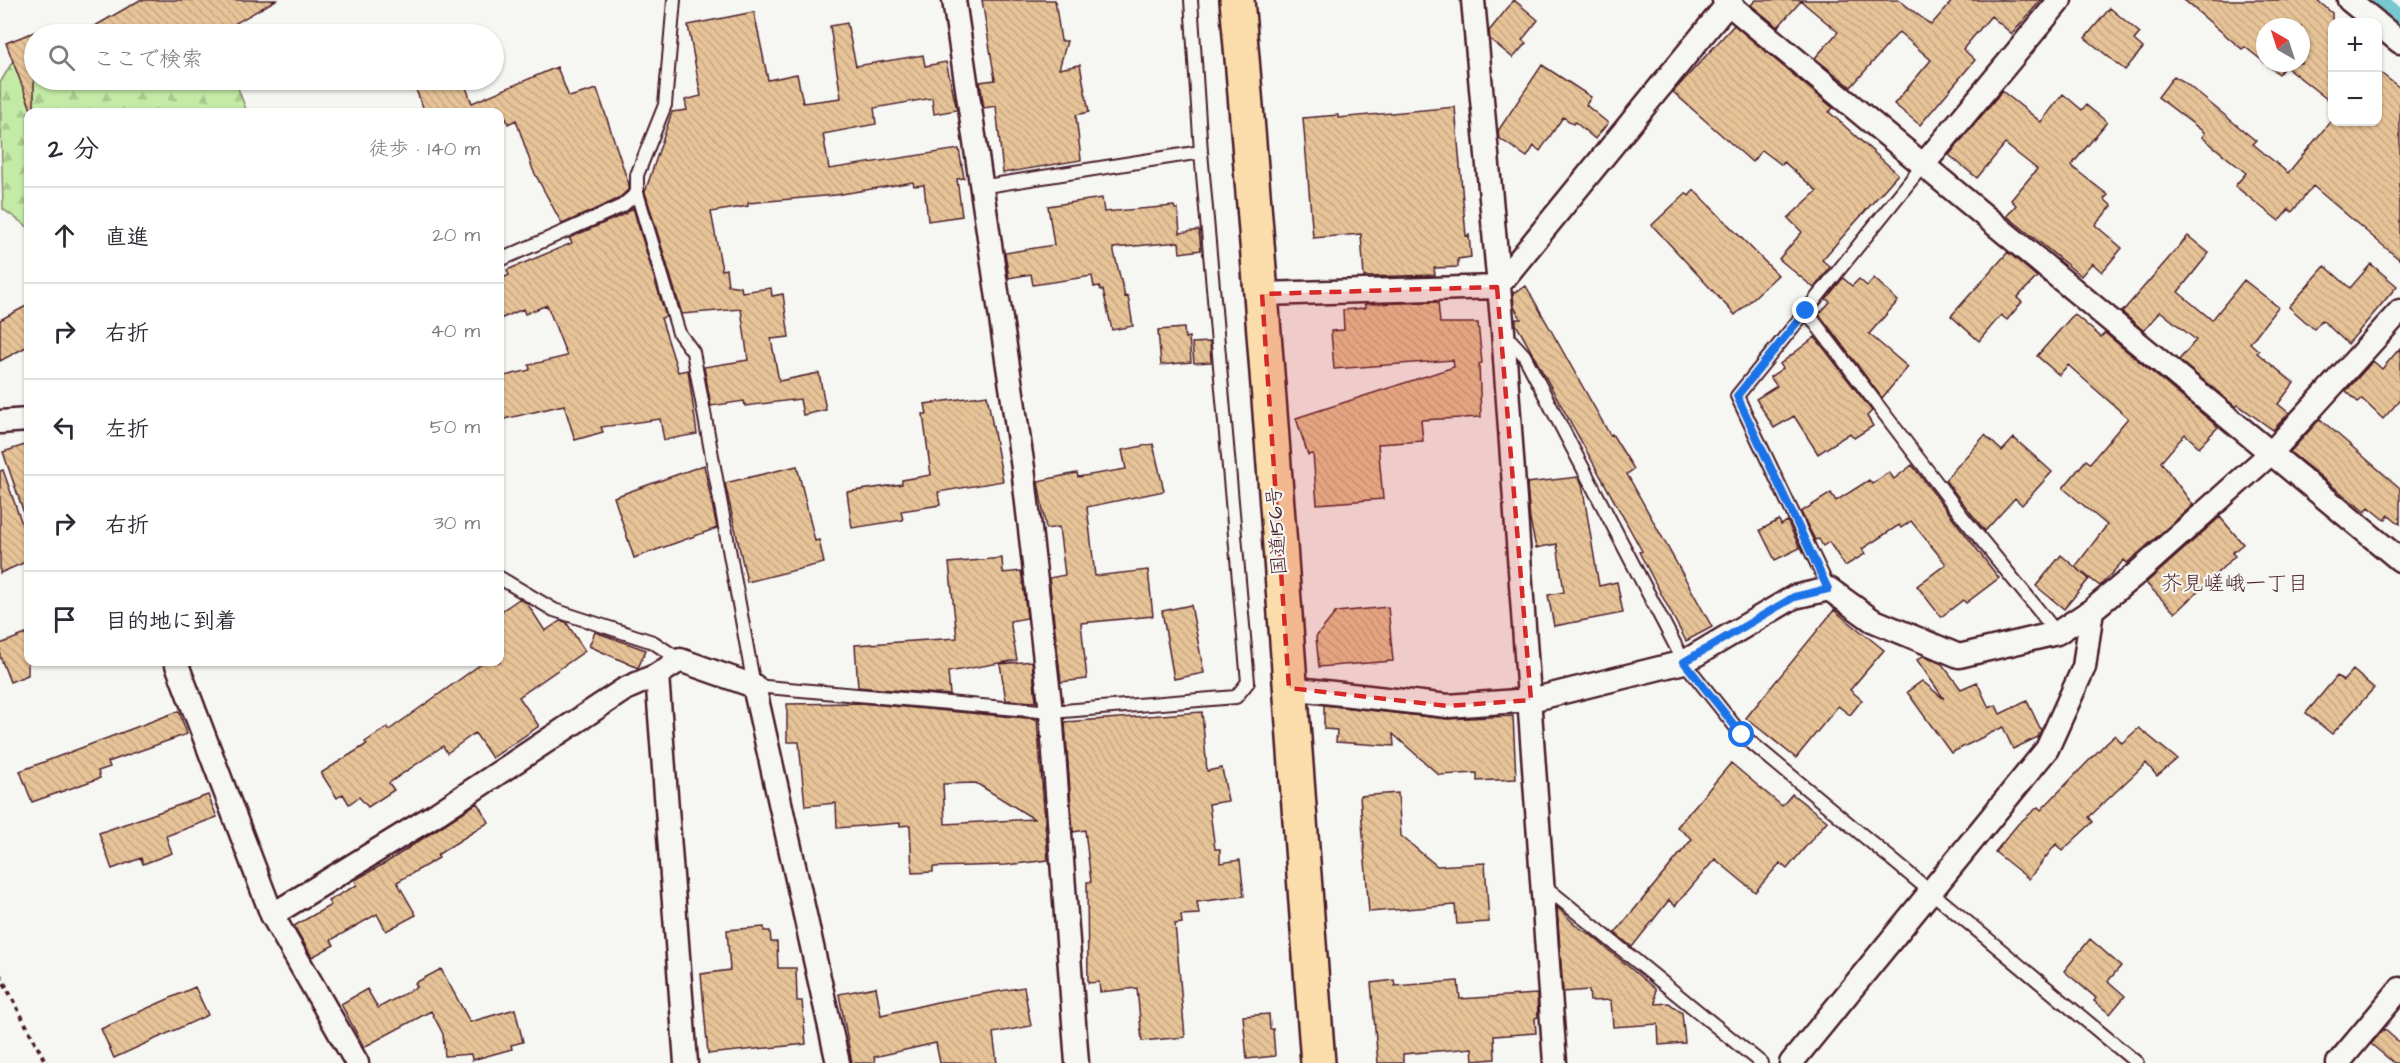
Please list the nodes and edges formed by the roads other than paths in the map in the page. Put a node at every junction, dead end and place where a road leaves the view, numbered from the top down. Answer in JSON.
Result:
{"nodes":[{"id":1,"x":674,"y":0,"type":"edge"},
{"id":2,"x":954,"y":0,"type":"edge"},
{"id":3,"x":1191,"y":0,"type":"edge"},
{"id":4,"x":1237,"y":0,"type":"edge"},
{"id":5,"x":1473,"y":0,"type":"edge"},
{"id":6,"x":2060,"y":0,"type":"edge"},
{"id":7,"x":2349,"y":0,"type":"edge"},
{"id":8,"x":1728,"y":1,"type":"edge"},
{"id":9,"x":2371,"y":18,"type":"edge"},
{"id":10,"x":2382,"y":27,"type":"edge"},
{"id":11,"x":2400,"y":42,"type":"edge"},
{"id":12,"x":1202,"y":153,"type":"junction"},
{"id":13,"x":1924,"y":164,"type":"junction"},
{"id":14,"x":980,"y":187,"type":"junction"},
{"id":15,"x":637,"y":193,"type":"junction"},
{"id":16,"x":504,"y":258,"type":"edge"},
{"id":17,"x":1497,"y":287,"type":"junction"},
{"id":18,"x":1262,"y":294,"type":"junction"},
{"id":19,"x":1806,"y":311,"type":"junction"},
{"id":20,"x":2400,"y":311,"type":"edge"},
{"id":21,"x":1503,"y":331,"type":"junction"},
{"id":22,"x":24,"y":420,"type":"edge"},
{"id":23,"x":0,"y":422,"type":"edge"},
{"id":24,"x":2271,"y":453,"type":"junction"},
{"id":25,"x":2400,"y":560,"type":"edge"},
{"id":26,"x":504,"y":580,"type":"edge"},
{"id":27,"x":1828,"y":589,"type":"junction"},
{"id":28,"x":2092,"y":610,"type":"junction"},
{"id":29,"x":2057,"y":633,"type":"junction"},
{"id":30,"x":680,"y":660,"type":"junction"},
{"id":31,"x":1684,"y":662,"type":"junction"},
{"id":32,"x":178,"y":666,"type":"edge"},
{"id":33,"x":657,"y":675,"type":"junction"},
{"id":34,"x":754,"y":686,"type":"junction"},
{"id":35,"x":1289,"y":688,"type":"junction"},
{"id":36,"x":1531,"y":700,"type":"junction"},
{"id":37,"x":1051,"y":712,"type":"junction"},
{"id":38,"x":1543,"y":885,"type":"junction"},
{"id":39,"x":1930,"y":891,"type":"junction"},
{"id":40,"x":272,"y":915,"type":"junction"},
{"id":41,"x":2400,"y":989,"type":"edge"},
{"id":42,"x":357,"y":1063,"type":"edge"},
{"id":43,"x":686,"y":1063,"type":"edge"},
{"id":44,"x":838,"y":1063,"type":"edge"},
{"id":45,"x":1077,"y":1063,"type":"edge"},
{"id":46,"x":1318,"y":1063,"type":"edge"},
{"id":47,"x":1556,"y":1063,"type":"edge"},
{"id":48,"x":1761,"y":1063,"type":"edge"},
{"id":49,"x":1791,"y":1063,"type":"edge"},
{"id":50,"x":2137,"y":1063,"type":"edge"},
{"id":51,"x":2338,"y":1063,"type":"edge"}],
"edges":[{"from":1,"to":15,"type":"lane"},
{"from":2,"to":14,"type":"street"},
{"from":3,"to":12,"type":"lane"},
{"from":4,"to":18,"type":"highway","name":"国道156号"},
{"from":5,"to":17,"type":"street"},
{"from":6,"to":13,"type":"street"},
{"from":7,"to":9,"type":"street"},
{"from":8,"to":13,"type":"street"},
{"from":8,"to":17,"type":"street"},
{"from":10,"to":11,"type":"street"},
{"from":12,"to":14,"type":"lane"},
{"from":12,"to":37,"type":"lane"},
{"from":13,"to":19,"type":"lane"},
{"from":13,"to":24,"type":"street"},
{"from":14,"to":37,"type":"street"},
{"from":15,"to":16,"type":"lane"},
{"from":15,"to":34,"type":"lane"},
{"from":17,"to":18,"type":"street"},
{"from":17,"to":21,"type":"street"},
{"from":18,"to":35,"type":"highway","name":"国道156号"},
{"from":19,"to":27,"type":"lane"},
{"from":19,"to":29,"type":"lane"},
{"from":20,"to":24,"type":"street"},
{"from":21,"to":31,"type":"lane"},
{"from":21,"to":36,"type":"street"},
{"from":22,"to":23,"type":"street"},
{"from":24,"to":25,"type":"street"},
{"from":24,"to":28,"type":"street"},
{"from":26,"to":30,"type":"lane"},
{"from":27,"to":29,"type":"street"},
{"from":27,"to":31,"type":"street"},
{"from":28,"to":29,"type":"street"},
{"from":28,"to":39,"type":"street"},
{"from":30,"to":33,"type":"street"},
{"from":30,"to":34,"type":"street"},
{"from":31,"to":36,"type":"street"},
{"from":31,"to":39,"type":"lane"},
{"from":32,"to":40,"type":"street"},
{"from":33,"to":40,"type":"street"},
{"from":33,"to":43,"type":"street"},
{"from":34,"to":37,"type":"lane"},
{"from":34,"to":44,"type":"street"},
{"from":35,"to":36,"type":"street"},
{"from":35,"to":46,"type":"highway","name":"国道156号"},
{"from":36,"to":38,"type":"street"},
{"from":37,"to":45,"type":"street"},
{"from":38,"to":47,"type":"street"},
{"from":38,"to":48,"type":"lane"},
{"from":39,"to":49,"type":"street"},
{"from":39,"to":50,"type":"lane"},
{"from":40,"to":42,"type":"street"},
{"from":41,"to":51,"type":"street"}]}
